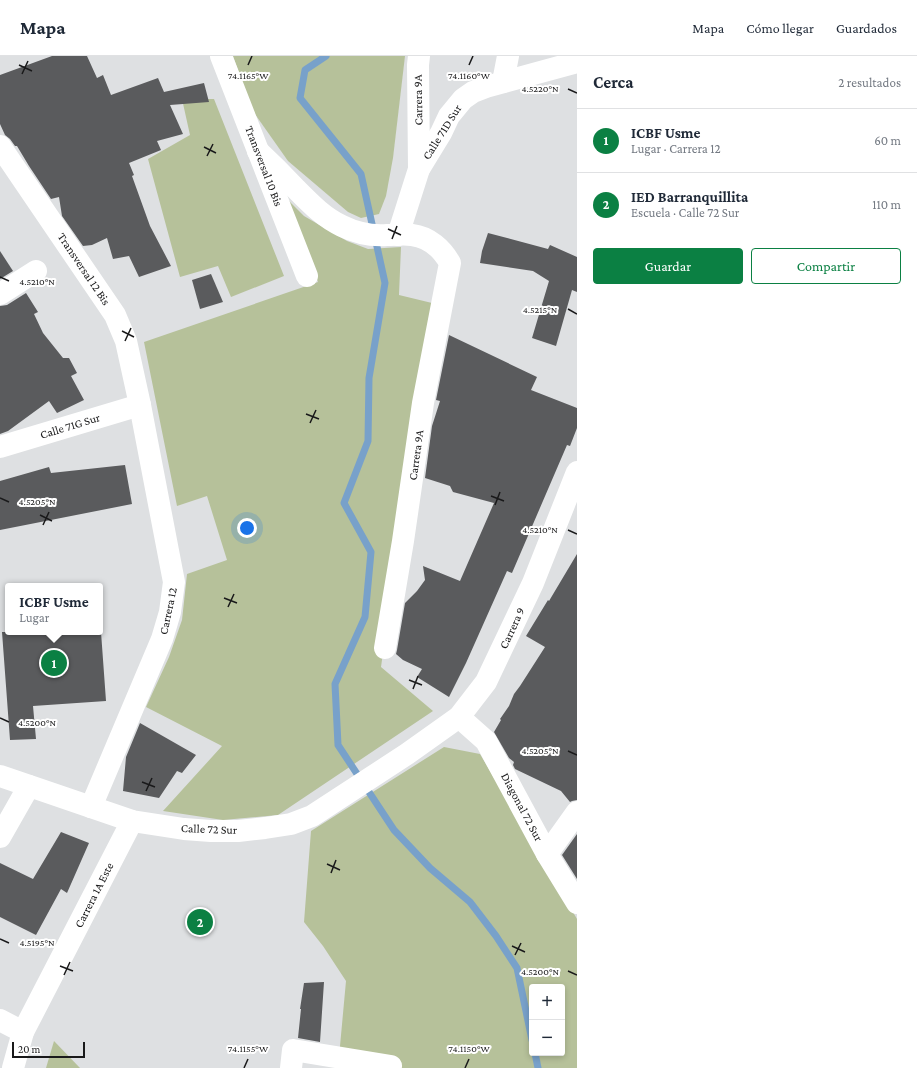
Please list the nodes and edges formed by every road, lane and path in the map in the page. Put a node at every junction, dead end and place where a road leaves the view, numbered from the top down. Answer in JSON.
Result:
{"nodes":[{"id":1,"x":221,"y":56,"type":"edge"},
{"id":2,"x":419,"y":56,"type":"edge"},
{"id":3,"x":508,"y":56,"type":"edge"},
{"id":4,"x":577,"y":62,"type":"edge"},
{"id":5,"x":503,"y":82,"type":"junction"},
{"id":6,"x":0,"y":146,"type":"edge"},
{"id":7,"x":258,"y":150,"type":"junction"},
{"id":8,"x":419,"y":169,"type":"junction"},
{"id":9,"x":393,"y":235,"type":"junction"},
{"id":10,"x":36,"y":271,"type":"dead end"},
{"id":11,"x":307,"y":276,"type":"dead end"},
{"id":12,"x":0,"y":294,"type":"edge"},
{"id":13,"x":140,"y":404,"type":"junction"},
{"id":14,"x":0,"y":447,"type":"edge"},
{"id":15,"x":577,"y":472,"type":"edge"},
{"id":16,"x":385,"y":648,"type":"dead end"},
{"id":17,"x":459,"y":717,"type":"junction"},
{"id":18,"x":407,"y":754,"type":"joint"},
{"id":19,"x":0,"y":776,"type":"edge"},
{"id":20,"x":29,"y":786,"type":"junction"},
{"id":21,"x":91,"y":807,"type":"junction"},
{"id":22,"x":577,"y":812,"type":"edge"},
{"id":23,"x":132,"y":821,"type":"junction"},
{"id":24,"x":0,"y":837,"type":"edge"},
{"id":25,"x":548,"y":854,"type":"junction"},
{"id":26,"x":577,"y":903,"type":"edge"},
{"id":27,"x":0,"y":1020,"type":"edge"},
{"id":28,"x":23,"y":1032,"type":"junction"},
{"id":29,"x":292,"y":1059,"type":"edge"},
{"id":30,"x":391,"y":1066,"type":"dead end"},
{"id":31,"x":13,"y":1068,"type":"edge"}],
"edges":[{"from":1,"to":7,"type":"street","name":"Transversal 10 Bis"},
{"from":2,"to":8,"type":"street","name":"Carrera 9A"},
{"from":3,"to":5,"type":"street"},
{"from":4,"to":5,"type":"street","name":"Calle 71D Sur"},
{"from":5,"to":8,"type":"street","name":"Calle 71D Sur"},
{"from":6,"to":13,"type":"street","name":"Transversal 12 Bis"},
{"from":7,"to":9,"type":"street"},
{"from":7,"to":11,"type":"street","name":"Transversal 10 Bis"},
{"from":8,"to":9,"type":"street","name":"Calle 71D Sur"},
{"from":9,"to":16,"type":"street","name":"Carrera 9A"},
{"from":10,"to":12,"type":"street"},
{"from":13,"to":14,"type":"street","name":"Calle 71G Sur"},
{"from":13,"to":21,"type":"street","name":"Carrera 12"},
{"from":15,"to":17,"type":"street","name":"Carrera 9"},
{"from":17,"to":18,"type":"street","name":"Carrera 9"},
{"from":17,"to":25,"type":"street","name":"Diagonal 72 Sur"},
{"from":18,"to":23,"type":"street","name":"Calle 72 Sur"},
{"from":19,"to":20,"type":"street","name":"Calle 72 Sur"},
{"from":20,"to":21,"type":"street","name":"Calle 72 Sur"},
{"from":20,"to":24,"type":"street"},
{"from":21,"to":23,"type":"street","name":"Calle 72 Sur"},
{"from":22,"to":25,"type":"street"},
{"from":23,"to":28,"type":"street","name":"Carrera 1A Este"},
{"from":25,"to":26,"type":"street","name":"Diagonal 72 Sur"},
{"from":27,"to":28,"type":"street"},
{"from":28,"to":31,"type":"street"},
{"from":29,"to":30,"type":"street"}]}
